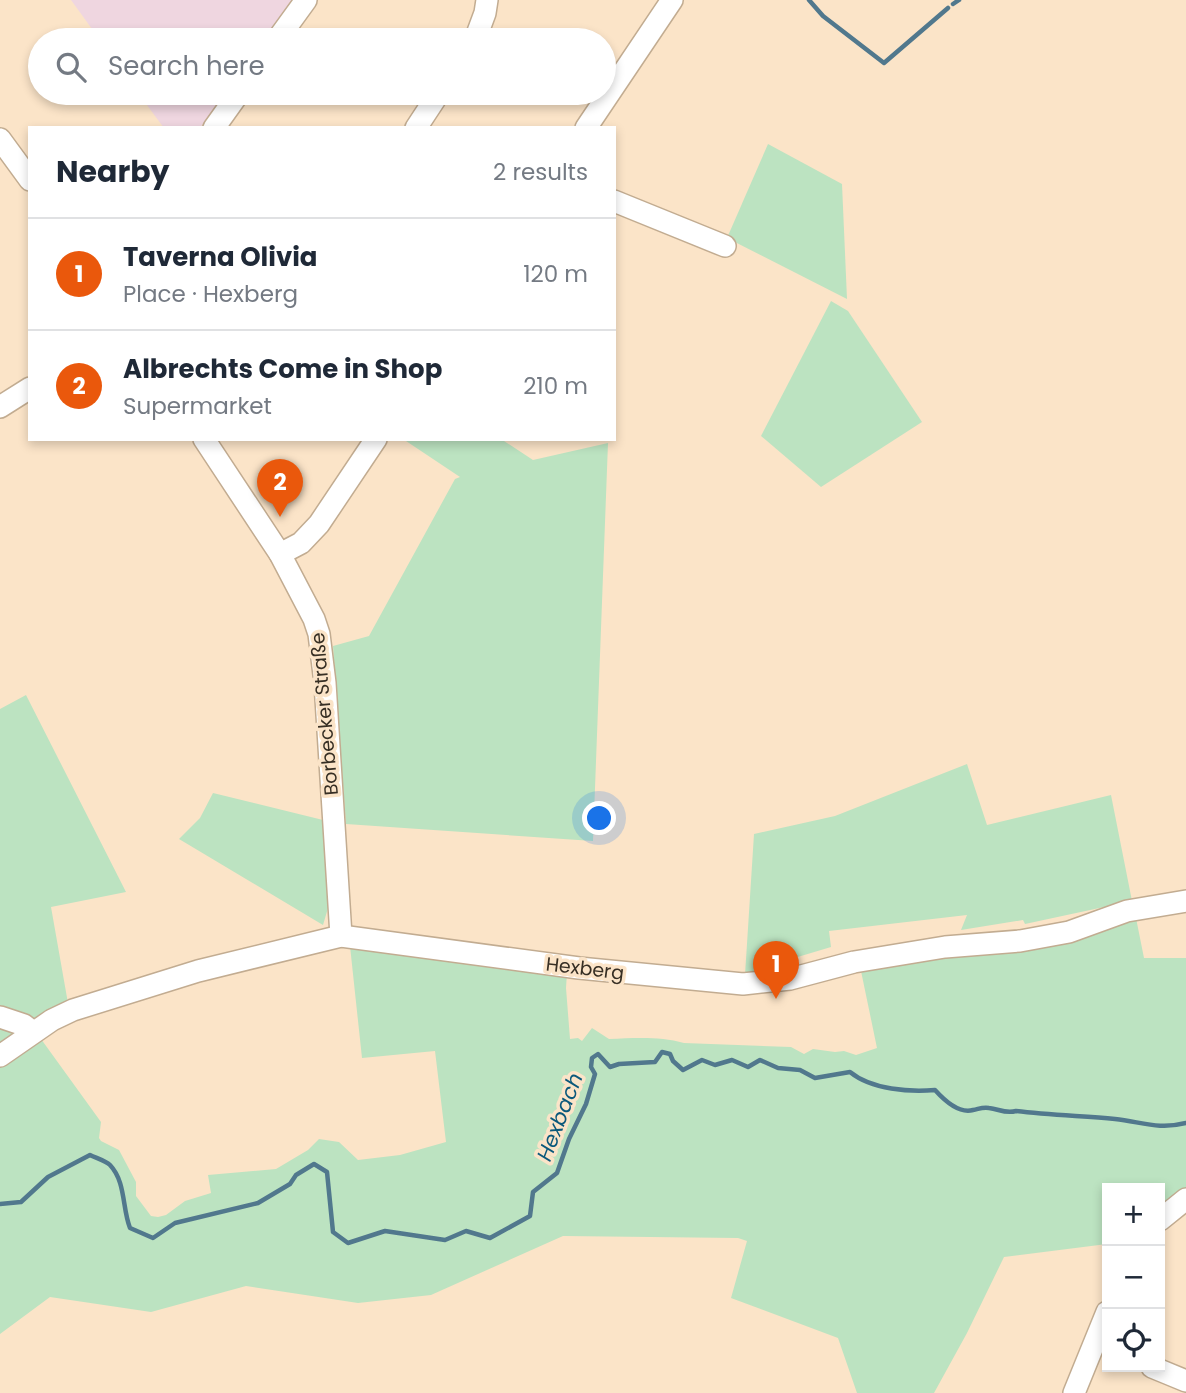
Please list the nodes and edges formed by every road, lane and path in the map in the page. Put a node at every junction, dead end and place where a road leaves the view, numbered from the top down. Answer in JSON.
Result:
{"nodes":[{"id":1,"x":306,"y":0,"type":"edge"},
{"id":2,"x":488,"y":0,"type":"edge"},
{"id":3,"x":672,"y":0,"type":"edge"},
{"id":4,"x":286,"y":28,"type":"edge"},
{"id":5,"x":479,"y":28,"type":"edge"},
{"id":6,"x":616,"y":83,"type":"edge"},
{"id":7,"x":230,"y":105,"type":"edge"},
{"id":8,"x":431,"y":105,"type":"edge"},
{"id":9,"x":601,"y":105,"type":"edge"},
{"id":10,"x":215,"y":126,"type":"edge"},
{"id":11,"x":417,"y":126,"type":"edge"},
{"id":12,"x":587,"y":126,"type":"edge"},
{"id":13,"x":0,"y":139,"type":"edge"},
{"id":14,"x":28,"y":177,"type":"edge"},
{"id":15,"x":616,"y":202,"type":"edge"},
{"id":16,"x":725,"y":246,"type":"dead end"},
{"id":17,"x":28,"y":389,"type":"edge"},
{"id":18,"x":0,"y":407,"type":"edge"},
{"id":19,"x":205,"y":441,"type":"edge"},
{"id":20,"x":375,"y":441,"type":"edge"},
{"id":21,"x":280,"y":554,"type":"junction"},
{"id":22,"x":1186,"y":901,"type":"edge"},
{"id":23,"x":341,"y":936,"type":"junction"},
{"id":24,"x":0,"y":1017,"type":"edge"},
{"id":25,"x":33,"y":1032,"type":"junction"},
{"id":26,"x":0,"y":1056,"type":"edge"},
{"id":27,"x":1186,"y":1199,"type":"edge"},
{"id":28,"x":1165,"y":1216,"type":"edge"},
{"id":29,"x":1101,"y":1345,"type":"edge"},
{"id":30,"x":1164,"y":1372,"type":"edge"},
{"id":31,"x":1186,"y":1381,"type":"edge"},
{"id":32,"x":1074,"y":1393,"type":"edge"}],
"edges":[{"from":1,"to":4,"type":"street"},
{"from":2,"to":5,"type":"street"},
{"from":3,"to":6,"type":"street"},
{"from":7,"to":10,"type":"street"},
{"from":8,"to":11,"type":"street"},
{"from":9,"to":12,"type":"street"},
{"from":13,"to":14,"type":"street"},
{"from":15,"to":16,"type":"street"},
{"from":17,"to":18,"type":"street"},
{"from":19,"to":21,"type":"street","name":"Borbecker Straße"},
{"from":20,"to":21,"type":"street"},
{"from":21,"to":23,"type":"street","name":"Borbecker Straße"},
{"from":22,"to":23,"type":"street","name":"Hexberg"},
{"from":23,"to":25,"type":"street","name":"Hexberg"},
{"from":24,"to":25,"type":"street"},
{"from":25,"to":26,"type":"street","name":"Hexberg"},
{"from":27,"to":28,"type":"street"},
{"from":29,"to":32,"type":"street"},
{"from":30,"to":31,"type":"street"}]}
